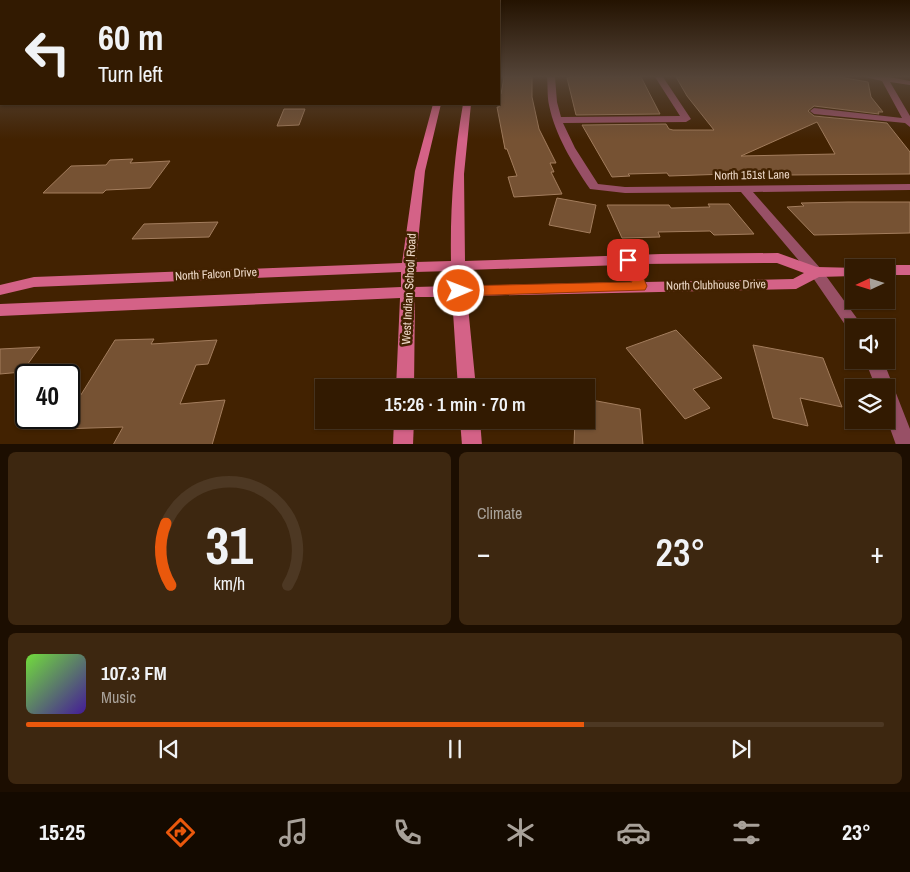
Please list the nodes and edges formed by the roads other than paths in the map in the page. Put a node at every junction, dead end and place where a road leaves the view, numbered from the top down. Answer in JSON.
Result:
{"nodes":[{"id":1,"x":553,"y":98,"type":"edge"},
{"id":2,"x":672,"y":98,"type":"edge"},
{"id":3,"x":896,"y":98,"type":"edge"},
{"id":4,"x":437,"y":105,"type":"edge"},
{"id":5,"x":467,"y":105,"type":"edge"},
{"id":6,"x":814,"y":111,"type":"dead end"},
{"id":7,"x":557,"y":120,"type":"junction"},
{"id":8,"x":909,"y":123,"type":"edge"},
{"id":9,"x":910,"y":187,"type":"edge"},
{"id":10,"x":744,"y":189,"type":"junction"},
{"id":11,"x":628,"y":260,"type":"junction"},
{"id":12,"x":458,"y":264,"type":"junction"},
{"id":13,"x":434,"y":266,"type":"joint"},
{"id":14,"x":408,"y":267,"type":"junction"},
{"id":15,"x":895,"y":270,"type":"edge"},
{"id":16,"x":910,"y":270,"type":"edge"},
{"id":17,"x":845,"y":271,"type":"edge"},
{"id":18,"x":816,"y":272,"type":"junction"},
{"id":19,"x":640,"y":286,"type":"junction"},
{"id":20,"x":0,"y":290,"type":"edge"},
{"id":21,"x":459,"y":291,"type":"junction"},
{"id":22,"x":407,"y":292,"type":"junction"},
{"id":23,"x":0,"y":310,"type":"edge"},
{"id":24,"x":850,"y":319,"type":"edge"},
{"id":25,"x":405,"y":379,"type":"edge"},
{"id":26,"x":466,"y":379,"type":"edge"},
{"id":27,"x":895,"y":406,"type":"edge"},
{"id":28,"x":905,"y":424,"type":"edge"},
{"id":29,"x":404,"y":429,"type":"edge"},
{"id":30,"x":471,"y":429,"type":"edge"},
{"id":31,"x":403,"y":444,"type":"edge"},
{"id":32,"x":472,"y":444,"type":"edge"},
{"id":33,"x":906,"y":444,"type":"edge"}],
"edges":[{"from":1,"to":7,"type":"street"},
{"from":2,"to":7,"type":"street"},
{"from":3,"to":8,"type":"street"},
{"from":4,"to":14,"type":"street","name":"West Indian School Road"},
{"from":5,"to":12,"type":"street"},
{"from":6,"to":8,"type":"street"},
{"from":7,"to":10,"type":"street","name":"North 151st Lane"},
{"from":9,"to":10,"type":"street","name":"North 151st Lane"},
{"from":10,"to":18,"type":"street"},
{"from":11,"to":12,"type":"street","name":"North Clubhouse Drive"},
{"from":11,"to":18,"type":"street","name":"North Clubhouse Drive"},
{"from":11,"to":19,"type":"street"},
{"from":12,"to":13,"type":"street","name":"North Clubhouse Drive"},
{"from":12,"to":21,"type":"street"},
{"from":13,"to":14,"type":"street","name":"North Falcon Drive"},
{"from":14,"to":20,"type":"street","name":"North Falcon Drive"},
{"from":14,"to":22,"type":"street","name":"West Indian School Road"},
{"from":15,"to":16,"type":"street"},
{"from":17,"to":18,"type":"street","name":"North Clubhouse Drive"},
{"from":18,"to":19,"type":"street","name":"North Clubhouse Drive"},
{"from":18,"to":24,"type":"street"},
{"from":19,"to":21,"type":"street","name":"North Clubhouse Drive"},
{"from":21,"to":22,"type":"street","name":"North Clubhouse Drive"},
{"from":21,"to":26,"type":"street"},
{"from":22,"to":23,"type":"street"},
{"from":22,"to":25,"type":"street","name":"West Indian School Road"},
{"from":27,"to":28,"type":"street"},
{"from":28,"to":33,"type":"street"},
{"from":29,"to":31,"type":"street"},
{"from":30,"to":32,"type":"street"}]}
